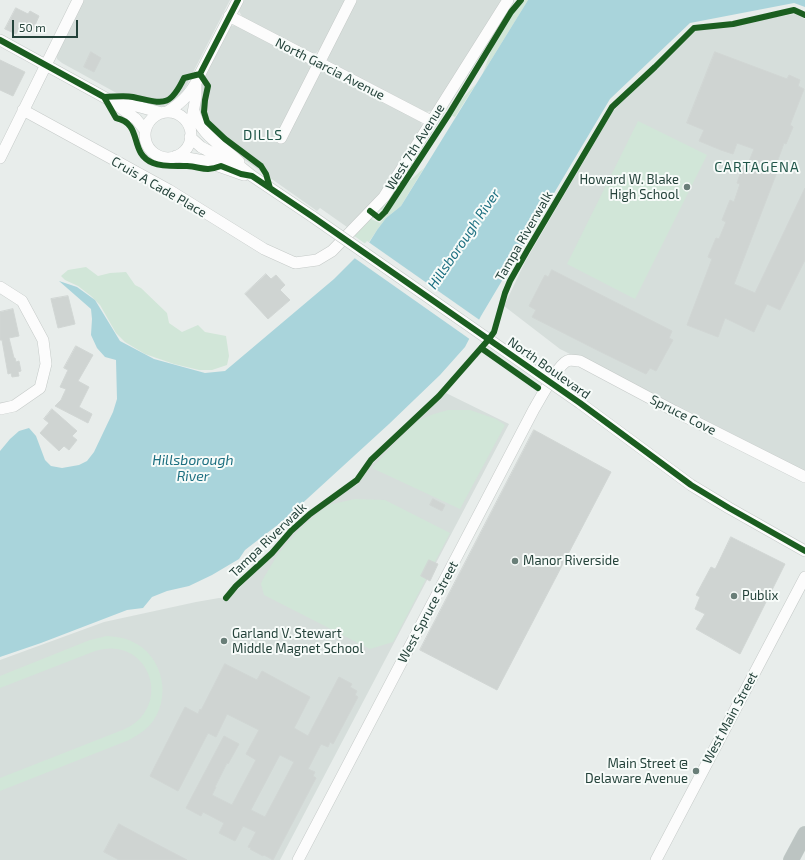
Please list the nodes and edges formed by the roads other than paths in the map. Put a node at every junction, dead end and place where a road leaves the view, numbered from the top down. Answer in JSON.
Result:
{"nodes":[{"id":1,"x":78,"y":0,"type":"edge"},
{"id":2,"x":238,"y":0,"type":"edge"},
{"id":3,"x":351,"y":0,"type":"edge"},
{"id":4,"x":508,"y":0,"type":"edge"},
{"id":5,"x":229,"y":16,"type":"junction"},
{"id":6,"x":0,"y":40,"type":"edge"},
{"id":7,"x":319,"y":63,"type":"junction"},
{"id":8,"x":46,"y":65,"type":"junction"},
{"id":9,"x":196,"y":84,"type":"junction"},
{"id":10,"x":113,"y":102,"type":"junction"},
{"id":11,"x":23,"y":110,"type":"junction"},
{"id":12,"x":194,"y":111,"type":"junction"},
{"id":13,"x":165,"y":112,"type":"junction"},
{"id":14,"x":431,"y":121,"type":"junction"},
{"id":15,"x":146,"y":130,"type":"junction"},
{"id":16,"x":190,"y":134,"type":"junction"},
{"id":17,"x":281,"y":138,"type":"dead end"},
{"id":18,"x":176,"y":156,"type":"junction"},
{"id":19,"x":0,"y":158,"type":"edge"},
{"id":20,"x":252,"y":176,"type":"junction"},
{"id":21,"x":295,"y":263,"type":"joint"},
{"id":22,"x":0,"y":286,"type":"edge"},
{"id":23,"x":562,"y":366,"type":"joint"},
{"id":24,"x":0,"y":409,"type":"edge"},
{"id":25,"x":805,"y":477,"type":"edge"},
{"id":26,"x":805,"y":551,"type":"edge"},
{"id":27,"x":805,"y":576,"type":"edge"},
{"id":28,"x":801,"y":589,"type":"edge"},
{"id":29,"x":805,"y":834,"type":"edge"},
{"id":30,"x":298,"y":860,"type":"edge"},
{"id":31,"x":656,"y":860,"type":"edge"},
{"id":32,"x":791,"y":860,"type":"edge"}],
"edges":[{"from":1,"to":8,"type":"street"},
{"from":2,"to":5,"type":"street"},
{"from":3,"to":7,"type":"street"},
{"from":4,"to":14,"type":"street","name":"West 7th Avenue"},
{"from":5,"to":7,"type":"street","name":"North Garcia Avenue"},
{"from":5,"to":9,"type":"street"},
{"from":6,"to":8,"type":"street"},
{"from":7,"to":14,"type":"street","name":"North Garcia Avenue"},
{"from":7,"to":17,"type":"street"},
{"from":8,"to":10,"type":"street"},
{"from":8,"to":11,"type":"street"},
{"from":9,"to":12,"type":"street"},
{"from":9,"to":13,"type":"street"},
{"from":10,"to":13,"type":"street"},
{"from":10,"to":15,"type":"street"},
{"from":11,"to":19,"type":"street"},
{"from":11,"to":21,"type":"street","name":"Cruis A Cade Place"},
{"from":12,"to":16,"type":"street"},
{"from":12,"to":20,"type":"street"},
{"from":13,"to":15,"type":"street"},
{"from":13,"to":16,"type":"street"},
{"from":14,"to":21,"type":"street","name":"West 7th Avenue"},
{"from":15,"to":18,"type":"street"},
{"from":16,"to":18,"type":"street"},
{"from":16,"to":20,"type":"street","name":"North Boulevard"},
{"from":18,"to":20,"type":"street","name":"North Boulevard"},
{"from":20,"to":26,"type":"street","name":"North Boulevard","bridge":true},
{"from":22,"to":24,"type":"street"},
{"from":23,"to":25,"type":"street","name":"Spruce Cove"},
{"from":23,"to":30,"type":"street","name":"West Spruce Street"},
{"from":27,"to":28,"type":"street","name":"West Main Street"},
{"from":28,"to":31,"type":"street","name":"West Main Street"},
{"from":29,"to":32,"type":"highway"}]}
